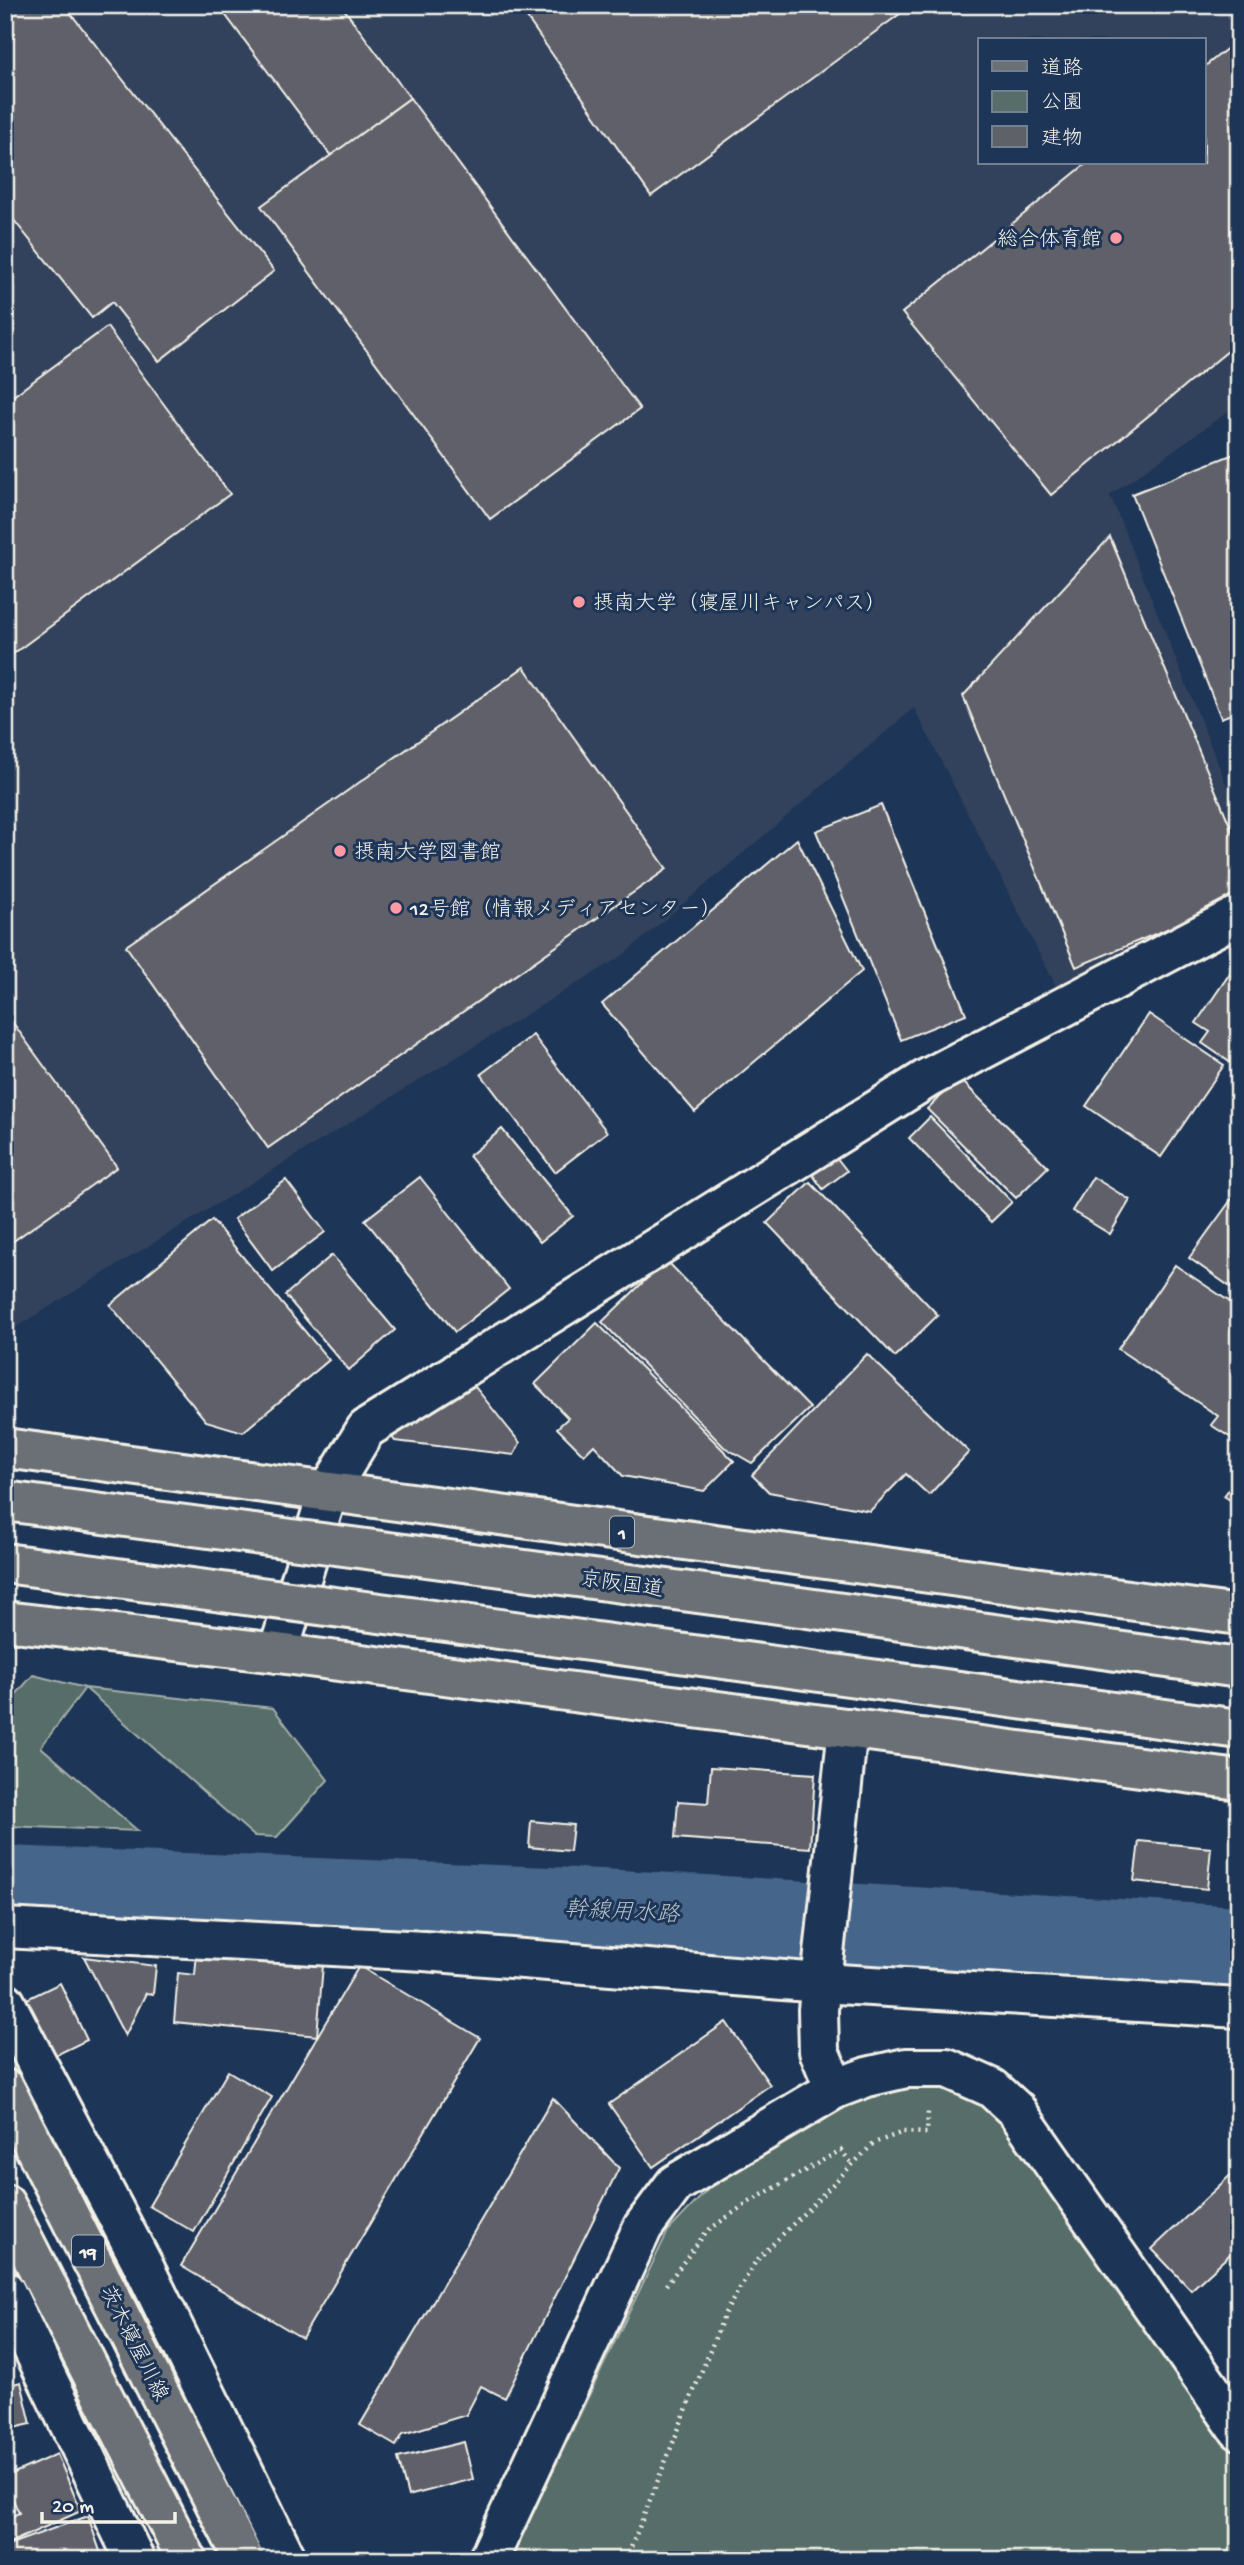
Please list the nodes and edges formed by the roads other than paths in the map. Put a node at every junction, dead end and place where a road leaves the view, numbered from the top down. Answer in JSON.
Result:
{"nodes":[{"id":1,"x":1239,"y":915,"type":"edge"},
{"id":2,"x":5,"y":1448,"type":"edge"},
{"id":3,"x":328,"y":1492,"type":"junction"},
{"id":4,"x":5,"y":1501,"type":"edge"},
{"id":5,"x":5,"y":1563,"type":"edge"},
{"id":6,"x":1239,"y":1615,"type":"edge"},
{"id":7,"x":5,"y":1621,"type":"edge"},
{"id":8,"x":278,"y":1653,"type":"junction"},
{"id":9,"x":1239,"y":1668,"type":"edge"},
{"id":10,"x":848,"y":1728,"type":"junction"},
{"id":11,"x":1239,"y":1729,"type":"edge"},
{"id":12,"x":1239,"y":1780,"type":"edge"},
{"id":13,"x":5,"y":1928,"type":"edge"},
{"id":14,"x":822,"y":1975,"type":"junction"},
{"id":15,"x":5,"y":2002,"type":"edge"},
{"id":16,"x":1239,"y":2008,"type":"edge"},
{"id":17,"x":5,"y":2089,"type":"edge"},
{"id":18,"x":835,"y":2089,"type":"junction"},
{"id":19,"x":5,"y":2204,"type":"edge"},
{"id":20,"x":5,"y":2291,"type":"edge"},
{"id":21,"x":1239,"y":2430,"type":"edge"},
{"id":22,"x":135,"y":2560,"type":"edge"},
{"id":23,"x":187,"y":2560,"type":"edge"},
{"id":24,"x":244,"y":2560,"type":"edge"},
{"id":25,"x":287,"y":2560,"type":"edge"},
{"id":26,"x":488,"y":2560,"type":"edge"}],
"edges":[{"from":1,"to":3,"type":"street"},
{"from":2,"to":3,"type":"main road","number":"1"},
{"from":3,"to":6,"type":"main road","number":"1"},
{"from":3,"to":8,"type":"street"},
{"from":4,"to":9,"type":"main road","name":"京阪国道","bridge":true},
{"from":5,"to":11,"type":"main road","bridge":true},
{"from":7,"to":8,"type":"main road"},
{"from":8,"to":10,"type":"main road"},
{"from":10,"to":12,"type":"main road"},
{"from":10,"to":14,"type":"street"},
{"from":13,"to":14,"type":"street"},
{"from":14,"to":16,"type":"street"},
{"from":14,"to":18,"type":"street"},
{"from":15,"to":25,"type":"street"},
{"from":17,"to":24,"type":"main road","name":"茨木寝屋川線","number":"19"},
{"from":18,"to":21,"type":"street"},
{"from":18,"to":26,"type":"street"},
{"from":19,"to":23,"type":"main road","number":"19"},
{"from":20,"to":22,"type":"street"}]}
